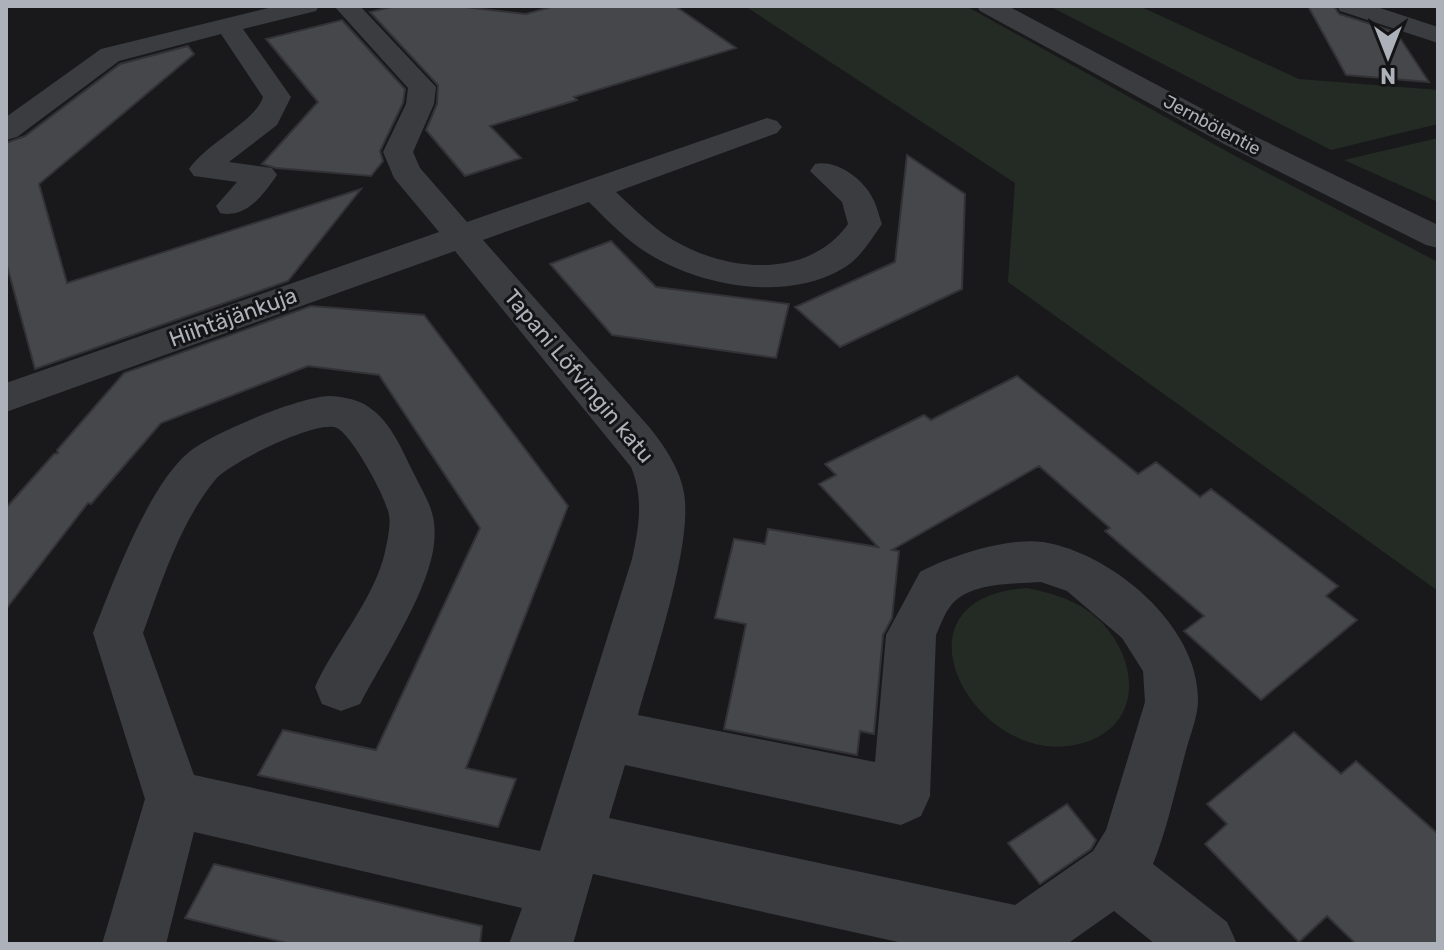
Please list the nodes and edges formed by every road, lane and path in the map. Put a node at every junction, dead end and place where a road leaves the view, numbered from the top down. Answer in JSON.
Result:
{"nodes":[{"id":1,"x":307,"y":6,"type":"edge"},
{"id":2,"x":346,"y":6,"type":"edge"},
{"id":3,"x":989,"y":6,"type":"edge"},
{"id":4,"x":1349,"y":6,"type":"edge"},
{"id":5,"x":228,"y":25,"type":"junction"},
{"id":6,"x":1438,"y":35,"type":"edge"},
{"id":7,"x":767,"y":127,"type":"dead end"},
{"id":8,"x":6,"y":131,"type":"edge"},
{"id":9,"x":826,"y":171,"type":"dead end"},
{"id":10,"x":594,"y":189,"type":"junction"},
{"id":11,"x":232,"y":206,"type":"dead end"},
{"id":12,"x":460,"y":236,"type":"junction"},
{"id":13,"x":1438,"y":238,"type":"edge"},
{"id":14,"x":7,"y":391,"type":"edge"},
{"id":15,"x":341,"y":687,"type":"dead end"},
{"id":16,"x":607,"y":735,"type":"junction"},
{"id":17,"x":174,"y":799,"type":"junction"},
{"id":18,"x":567,"y":863,"type":"junction"},
{"id":19,"x":1114,"y":872,"type":"junction"},
{"id":20,"x":1024,"y":941,"type":"edge"},
{"id":21,"x":134,"y":944,"type":"edge"},
{"id":22,"x":541,"y":944,"type":"edge"},
{"id":23,"x":1205,"y":944,"type":"edge"}],
"edges":[{"from":1,"to":5,"type":"street"},
{"from":2,"to":12,"type":"street","name":"Tapani Löfvingin katu"},
{"from":3,"to":13,"type":"street","name":"Jernbölentie"},
{"from":4,"to":6,"type":"street"},
{"from":5,"to":8,"type":"street"},
{"from":5,"to":11,"type":"street"},
{"from":7,"to":10,"type":"street","name":"Hiihtäjänkuja"},
{"from":9,"to":10,"type":"street"},
{"from":10,"to":12,"type":"street","name":"Hiihtäjänkuja"},
{"from":12,"to":14,"type":"street","name":"Hiihtäjänkuja"},
{"from":12,"to":16,"type":"street","name":"Tapani Löfvingin katu"},
{"from":15,"to":17,"type":"street"},
{"from":16,"to":18,"type":"street","name":"Tapani Löfvingin katu"},
{"from":16,"to":19,"type":"street"},
{"from":17,"to":18,"type":"street"},
{"from":17,"to":21,"type":"street"},
{"from":18,"to":20,"type":"street"},
{"from":18,"to":22,"type":"street","name":"Tapani Löfvingin katu"},
{"from":19,"to":20,"type":"street"},
{"from":19,"to":23,"type":"street"}]}
